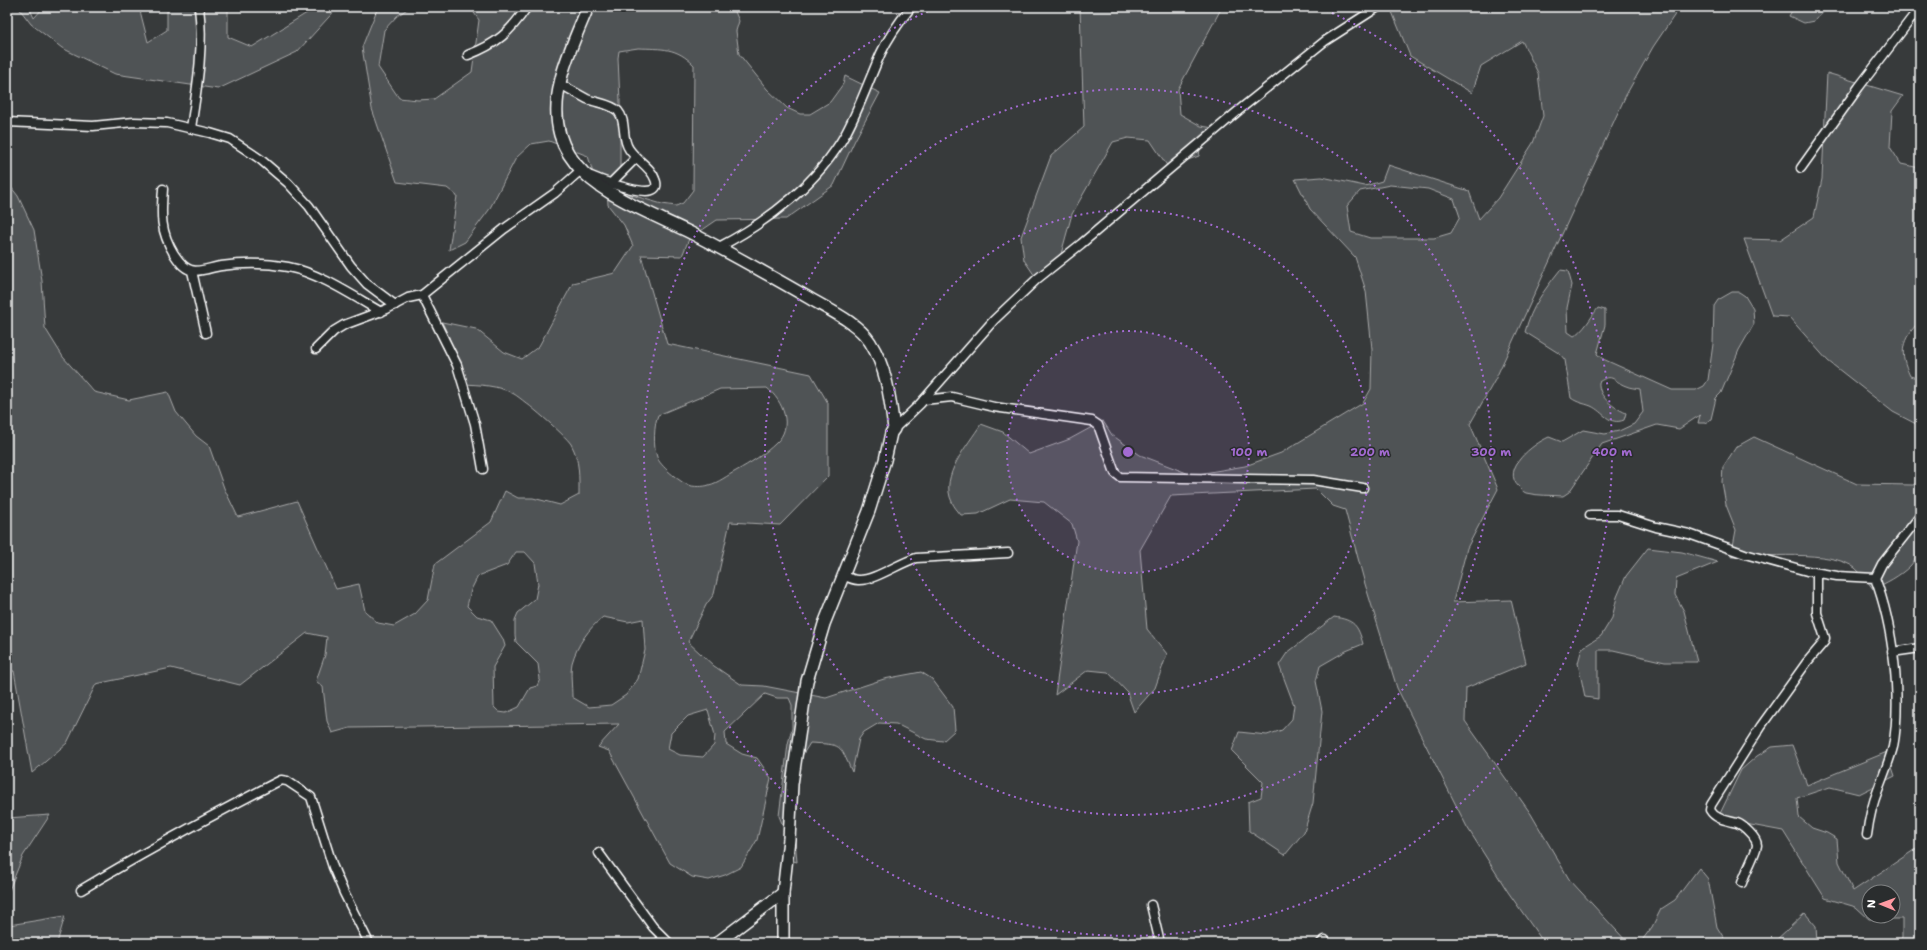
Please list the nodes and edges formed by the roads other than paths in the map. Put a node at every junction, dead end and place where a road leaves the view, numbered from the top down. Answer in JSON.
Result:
{"nodes":[{"id":1,"x":199,"y":7,"type":"edge"},
{"id":2,"x":527,"y":7,"type":"edge"},
{"id":3,"x":588,"y":7,"type":"edge"},
{"id":4,"x":911,"y":7,"type":"edge"},
{"id":5,"x":1378,"y":7,"type":"edge"},
{"id":6,"x":1920,"y":7,"type":"edge"},
{"id":7,"x":468,"y":55,"type":"dead end"},
{"id":8,"x":560,"y":84,"type":"junction"},
{"id":9,"x":7,"y":122,"type":"edge"},
{"id":10,"x":191,"y":128,"type":"junction"},
{"id":11,"x":636,"y":158,"type":"junction"},
{"id":12,"x":1801,"y":168,"type":"dead end"},
{"id":13,"x":582,"y":171,"type":"junction"},
{"id":14,"x":610,"y":184,"type":"junction"},
{"id":15,"x":163,"y":189,"type":"dead end"},
{"id":16,"x":719,"y":247,"type":"junction"},
{"id":17,"x":192,"y":271,"type":"junction"},
{"id":18,"x":422,"y":295,"type":"junction"},
{"id":19,"x":395,"y":305,"type":"junction"},
{"id":20,"x":381,"y":312,"type":"junction"},
{"id":21,"x":206,"y":333,"type":"dead end"},
{"id":22,"x":316,"y":349,"type":"dead end"},
{"id":23,"x":924,"y":400,"type":"junction"},
{"id":24,"x":894,"y":429,"type":"junction"},
{"id":25,"x":483,"y":470,"type":"dead end"},
{"id":26,"x":1363,"y":488,"type":"dead end"},
{"id":27,"x":1590,"y":515,"type":"dead end"},
{"id":28,"x":1920,"y":516,"type":"edge"},
{"id":29,"x":1008,"y":553,"type":"dead end"},
{"id":30,"x":1817,"y":573,"type":"junction"},
{"id":31,"x":843,"y":576,"type":"junction"},
{"id":32,"x":1876,"y":578,"type":"junction"},
{"id":33,"x":1920,"y":648,"type":"edge"},
{"id":34,"x":1892,"y":652,"type":"junction"},
{"id":35,"x":1867,"y":835,"type":"dead end"},
{"id":36,"x":599,"y":853,"type":"dead end"},
{"id":37,"x":1742,"y":883,"type":"dead end"},
{"id":38,"x":81,"y":890,"type":"dead end"},
{"id":39,"x":783,"y":893,"type":"junction"},
{"id":40,"x":1151,"y":905,"type":"dead end"},
{"id":41,"x":369,"y":943,"type":"edge"},
{"id":42,"x":669,"y":943,"type":"edge"},
{"id":43,"x":716,"y":943,"type":"edge"},
{"id":44,"x":783,"y":943,"type":"edge"},
{"id":45,"x":1160,"y":943,"type":"edge"}],
"edges":[{"from":1,"to":10,"type":"street"},
{"from":2,"to":7,"type":"street"},
{"from":3,"to":8,"type":"main road"},
{"from":4,"to":16,"type":"street"},
{"from":5,"to":23,"type":"street"},
{"from":6,"to":12,"type":"street"},
{"from":8,"to":11,"type":"street"},
{"from":8,"to":13,"type":"main road"},
{"from":9,"to":10,"type":"street"},
{"from":10,"to":19,"type":"street"},
{"from":11,"to":14,"type":"street"},
{"from":11,"to":14,"type":"street"},
{"from":13,"to":14,"type":"street"},
{"from":13,"to":16,"type":"main road"},
{"from":13,"to":18,"type":"street"},
{"from":15,"to":17,"type":"street"},
{"from":16,"to":24,"type":"main road"},
{"from":17,"to":20,"type":"street"},
{"from":17,"to":21,"type":"street"},
{"from":18,"to":19,"type":"street"},
{"from":18,"to":25,"type":"street"},
{"from":19,"to":20,"type":"street"},
{"from":20,"to":22,"type":"street"},
{"from":23,"to":24,"type":"street"},
{"from":23,"to":26,"type":"street"},
{"from":24,"to":31,"type":"main road"},
{"from":27,"to":30,"type":"street"},
{"from":28,"to":32,"type":"street"},
{"from":29,"to":31,"type":"street"},
{"from":30,"to":32,"type":"street"},
{"from":30,"to":37,"type":"street"},
{"from":31,"to":39,"type":"main road"},
{"from":32,"to":34,"type":"street"},
{"from":33,"to":34,"type":"street"},
{"from":34,"to":35,"type":"street"},
{"from":36,"to":42,"type":"street"},
{"from":38,"to":41,"type":"street"},
{"from":39,"to":43,"type":"main road"},
{"from":39,"to":44,"type":"main road"},
{"from":40,"to":45,"type":"street"}]}
